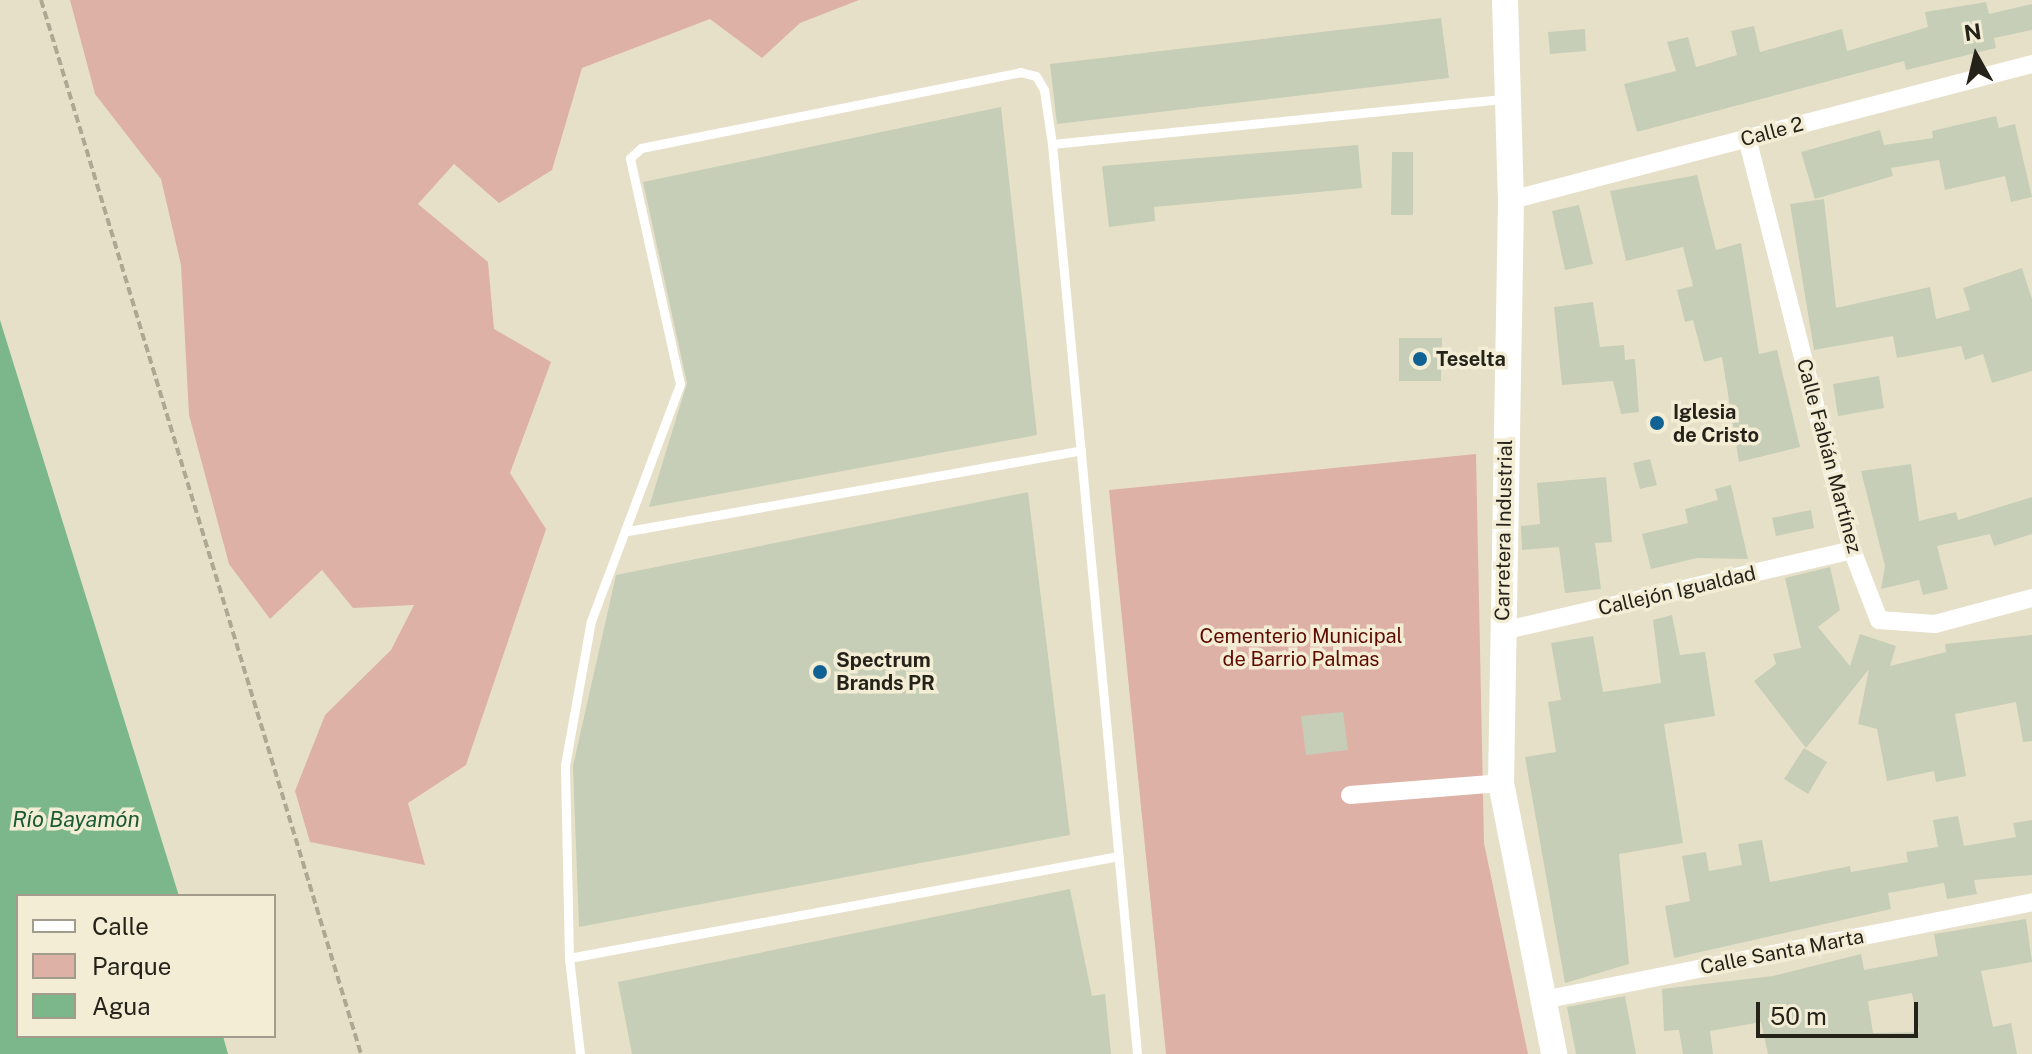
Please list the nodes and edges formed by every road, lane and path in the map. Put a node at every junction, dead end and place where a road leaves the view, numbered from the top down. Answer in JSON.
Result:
{"nodes":[{"id":1,"x":41,"y":0,"type":"edge"},
{"id":2,"x":1505,"y":0,"type":"edge"},
{"id":3,"x":2032,"y":64,"type":"edge"},
{"id":4,"x":1508,"y":98,"type":"junction"},
{"id":5,"x":1747,"y":138,"type":"junction"},
{"id":6,"x":1052,"y":144,"type":"junction"},
{"id":7,"x":1511,"y":200,"type":"junction"},
{"id":8,"x":1081,"y":450,"type":"junction"},
{"id":9,"x":628,"y":531,"type":"junction"},
{"id":10,"x":1852,"y":550,"type":"junction"},
{"id":11,"x":2032,"y":598,"type":"edge"},
{"id":12,"x":1502,"y":631,"type":"junction"},
{"id":13,"x":1501,"y":783,"type":"junction"},
{"id":14,"x":1350,"y":795,"type":"dead end"},
{"id":15,"x":1119,"y":856,"type":"junction"},
{"id":16,"x":2027,"y":904,"type":"edge"},
{"id":17,"x":569,"y":958,"type":"junction"},
{"id":18,"x":1543,"y":1000,"type":"junction"},
{"id":19,"x":361,"y":1054,"type":"edge"},
{"id":20,"x":580,"y":1054,"type":"edge"},
{"id":21,"x":1137,"y":1054,"type":"edge"},
{"id":22,"x":1554,"y":1054,"type":"edge"}],
"edges":[{"from":1,"to":19,"type":"path"},
{"from":2,"to":4,"type":"street","name":"Carretera Industrial"},
{"from":3,"to":5,"type":"street","name":"Calle 2"},
{"from":4,"to":6,"type":"lane"},
{"from":4,"to":7,"type":"street","name":"Carretera Industrial"},
{"from":5,"to":7,"type":"street","name":"Calle 2"},
{"from":5,"to":10,"type":"street","name":"Calle Fabián Martínez"},
{"from":6,"to":8,"type":"lane"},
{"from":6,"to":9,"type":"lane"},
{"from":7,"to":12,"type":"street","name":"Carretera Industrial"},
{"from":8,"to":9,"type":"lane"},
{"from":8,"to":15,"type":"lane"},
{"from":9,"to":17,"type":"lane"},
{"from":10,"to":11,"type":"street","name":"Calle Fabián Martínez"},
{"from":10,"to":12,"type":"street","name":"Callejón Igualdad"},
{"from":12,"to":13,"type":"street","name":"Carretera Industrial"},
{"from":13,"to":14,"type":"street"},
{"from":13,"to":18,"type":"street","name":"Carretera Industrial"},
{"from":15,"to":17,"type":"lane"},
{"from":15,"to":21,"type":"lane"},
{"from":16,"to":18,"type":"street","name":"Calle Santa Marta"},
{"from":17,"to":20,"type":"lane"},
{"from":18,"to":22,"type":"street","name":"Carretera Industrial"}]}
